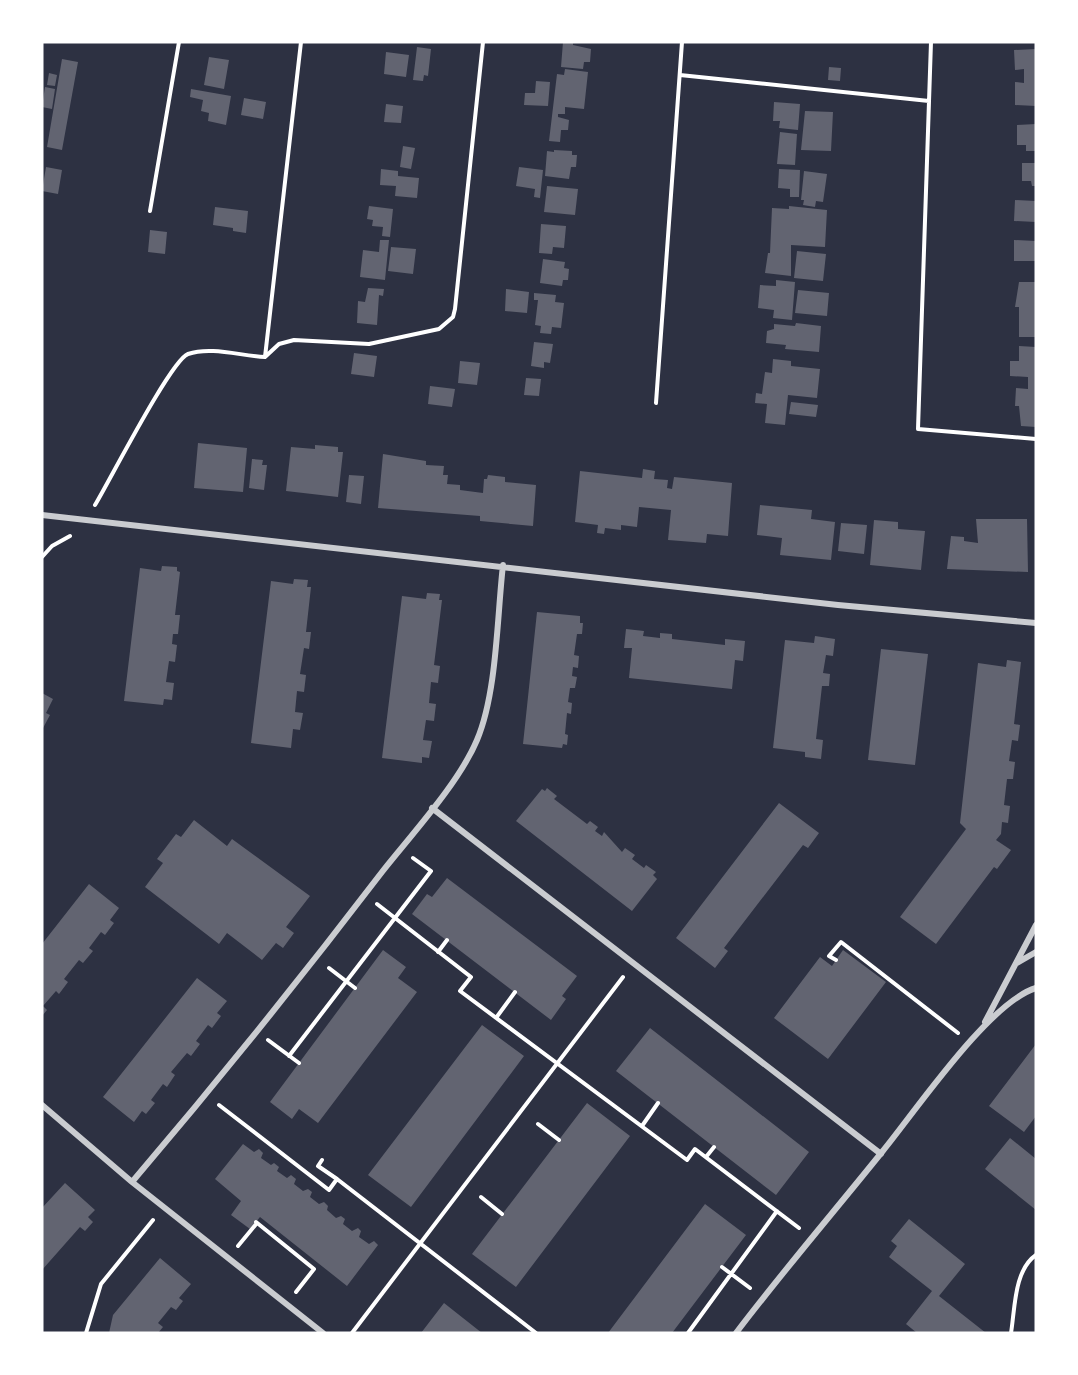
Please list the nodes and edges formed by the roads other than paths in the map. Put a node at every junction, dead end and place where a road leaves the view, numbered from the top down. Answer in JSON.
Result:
{"nodes":[{"id":1,"x":42,"y":515,"type":"edge"},
{"id":2,"x":502,"y":565,"type":"junction"},
{"id":3,"x":1036,"y":623,"type":"edge"},
{"id":4,"x":432,"y":808,"type":"junction"},
{"id":5,"x":1036,"y":925,"type":"edge"},
{"id":6,"x":1036,"y":952,"type":"edge"},
{"id":7,"x":1012,"y":968,"type":"junction"},
{"id":8,"x":1036,"y":988,"type":"edge"},
{"id":9,"x":982,"y":1028,"type":"junction"},
{"id":10,"x":42,"y":1105,"type":"edge"},
{"id":11,"x":881,"y":1154,"type":"junction"},
{"id":12,"x":132,"y":1182,"type":"junction"},
{"id":13,"x":323,"y":1333,"type":"edge"},
{"id":14,"x":736,"y":1333,"type":"edge"}],
"edges":[{"from":1,"to":2,"type":"street"},
{"from":2,"to":3,"type":"street"},
{"from":2,"to":4,"type":"street"},
{"from":4,"to":11,"type":"street"},
{"from":4,"to":12,"type":"street"},
{"from":5,"to":7,"type":"street"},
{"from":6,"to":7,"type":"street"},
{"from":7,"to":9,"type":"street"},
{"from":8,"to":9,"type":"street"},
{"from":9,"to":11,"type":"street"},
{"from":10,"to":12,"type":"street"},
{"from":11,"to":14,"type":"street"},
{"from":12,"to":13,"type":"street"}]}
